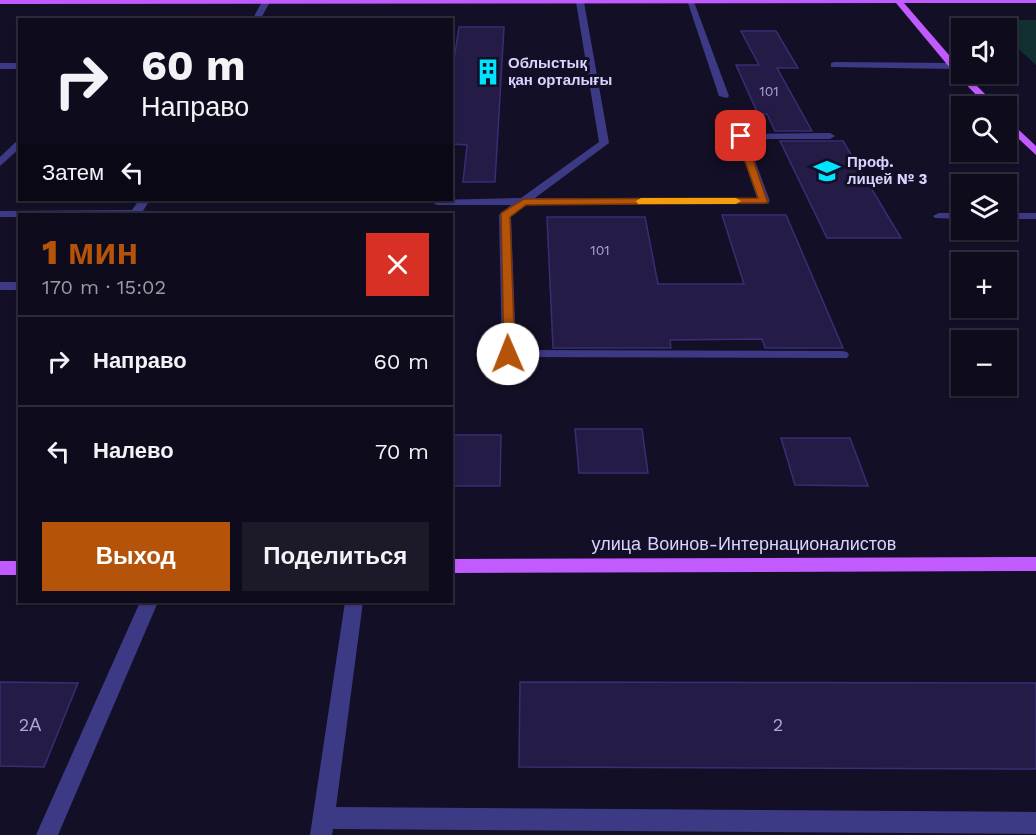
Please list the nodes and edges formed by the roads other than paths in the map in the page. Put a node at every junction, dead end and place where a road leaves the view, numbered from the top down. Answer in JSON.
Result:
{"nodes":[{"id":1,"x":480,"y":1,"type":"edge"},
{"id":2,"x":898,"y":1,"type":"edge"},
{"id":3,"x":1036,"y":1,"type":"edge"},
{"id":4,"x":0,"y":2,"type":"edge"},
{"id":5,"x":266,"y":2,"type":"junction"},
{"id":6,"x":518,"y":2,"type":"junction"},
{"id":7,"x":580,"y":2,"type":"junction"},
{"id":8,"x":690,"y":2,"type":"junction"},
{"id":9,"x":518,"y":13,"type":"dead end"},
{"id":10,"x":257,"y":18,"type":"edge"},
{"id":11,"x":951,"y":64,"type":"edge"},
{"id":12,"x":834,"y":65,"type":"dead end"},
{"id":13,"x":0,"y":66,"type":"edge"},
{"id":14,"x":18,"y":66,"type":"edge"},
{"id":15,"x":951,"y":66,"type":"edge"},
{"id":16,"x":971,"y":84,"type":"edge"},
{"id":17,"x":724,"y":96,"type":"dead end"},
{"id":18,"x":982,"y":96,"type":"edge"},
{"id":19,"x":1017,"y":132,"type":"edge"},
{"id":20,"x":830,"y":136,"type":"dead end"},
{"id":21,"x":18,"y":143,"type":"edge"},
{"id":22,"x":1036,"y":152,"type":"edge"},
{"id":23,"x":0,"y":163,"type":"edge"},
{"id":24,"x":437,"y":202,"type":"dead end"},
{"id":25,"x":524,"y":202,"type":"junction"},
{"id":26,"x":0,"y":214,"type":"edge"},
{"id":27,"x":18,"y":214,"type":"edge"},
{"id":28,"x":939,"y":216,"type":"dead end"},
{"id":29,"x":951,"y":216,"type":"edge"},
{"id":30,"x":1017,"y":216,"type":"edge"},
{"id":31,"x":1036,"y":216,"type":"edge"},
{"id":32,"x":0,"y":286,"type":"edge"},
{"id":33,"x":18,"y":286,"type":"edge"},
{"id":34,"x":842,"y":355,"type":"dead end"},
{"id":35,"x":1036,"y":564,"type":"edge"},
{"id":36,"x":453,"y":566,"type":"edge"},
{"id":37,"x":0,"y":568,"type":"edge"},
{"id":38,"x":18,"y":568,"type":"edge"},
{"id":39,"x":149,"y":603,"type":"edge"},
{"id":40,"x":354,"y":603,"type":"edge"},
{"id":41,"x":1036,"y":823,"type":"edge"},
{"id":42,"x":322,"y":826,"type":"edge"},
{"id":43,"x":47,"y":835,"type":"edge"}],
"edges":[{"from":1,"to":5,"type":"main road"},
{"from":1,"to":6,"type":"main road"},
{"from":2,"to":3,"type":"main road"},
{"from":2,"to":8,"type":"main road"},
{"from":2,"to":11,"type":"main road"},
{"from":4,"to":5,"type":"main road"},
{"from":5,"to":10,"type":"lane"},
{"from":6,"to":7,"type":"main road"},
{"from":6,"to":9,"type":"lane"},
{"from":7,"to":8,"type":"main road"},
{"from":7,"to":25,"type":"lane"},
{"from":8,"to":17,"type":"lane"},
{"from":12,"to":15,"type":"lane"},
{"from":13,"to":14,"type":"lane"},
{"from":16,"to":18,"type":"main road"},
{"from":19,"to":22,"type":"main road"},
{"from":20,"to":25,"type":"lane"},
{"from":21,"to":23,"type":"lane"},
{"from":24,"to":25,"type":"lane"},
{"from":25,"to":34,"type":"lane"},
{"from":26,"to":27,"type":"lane"},
{"from":28,"to":29,"type":"lane"},
{"from":30,"to":31,"type":"lane"},
{"from":32,"to":33,"type":"lane"},
{"from":35,"to":36,"type":"main road","name":"улица Воинов-Интернационалистов"},
{"from":37,"to":38,"type":"main road"},
{"from":39,"to":43,"type":"lane"},
{"from":40,"to":42,"type":"lane"},
{"from":41,"to":42,"type":"lane"}]}
